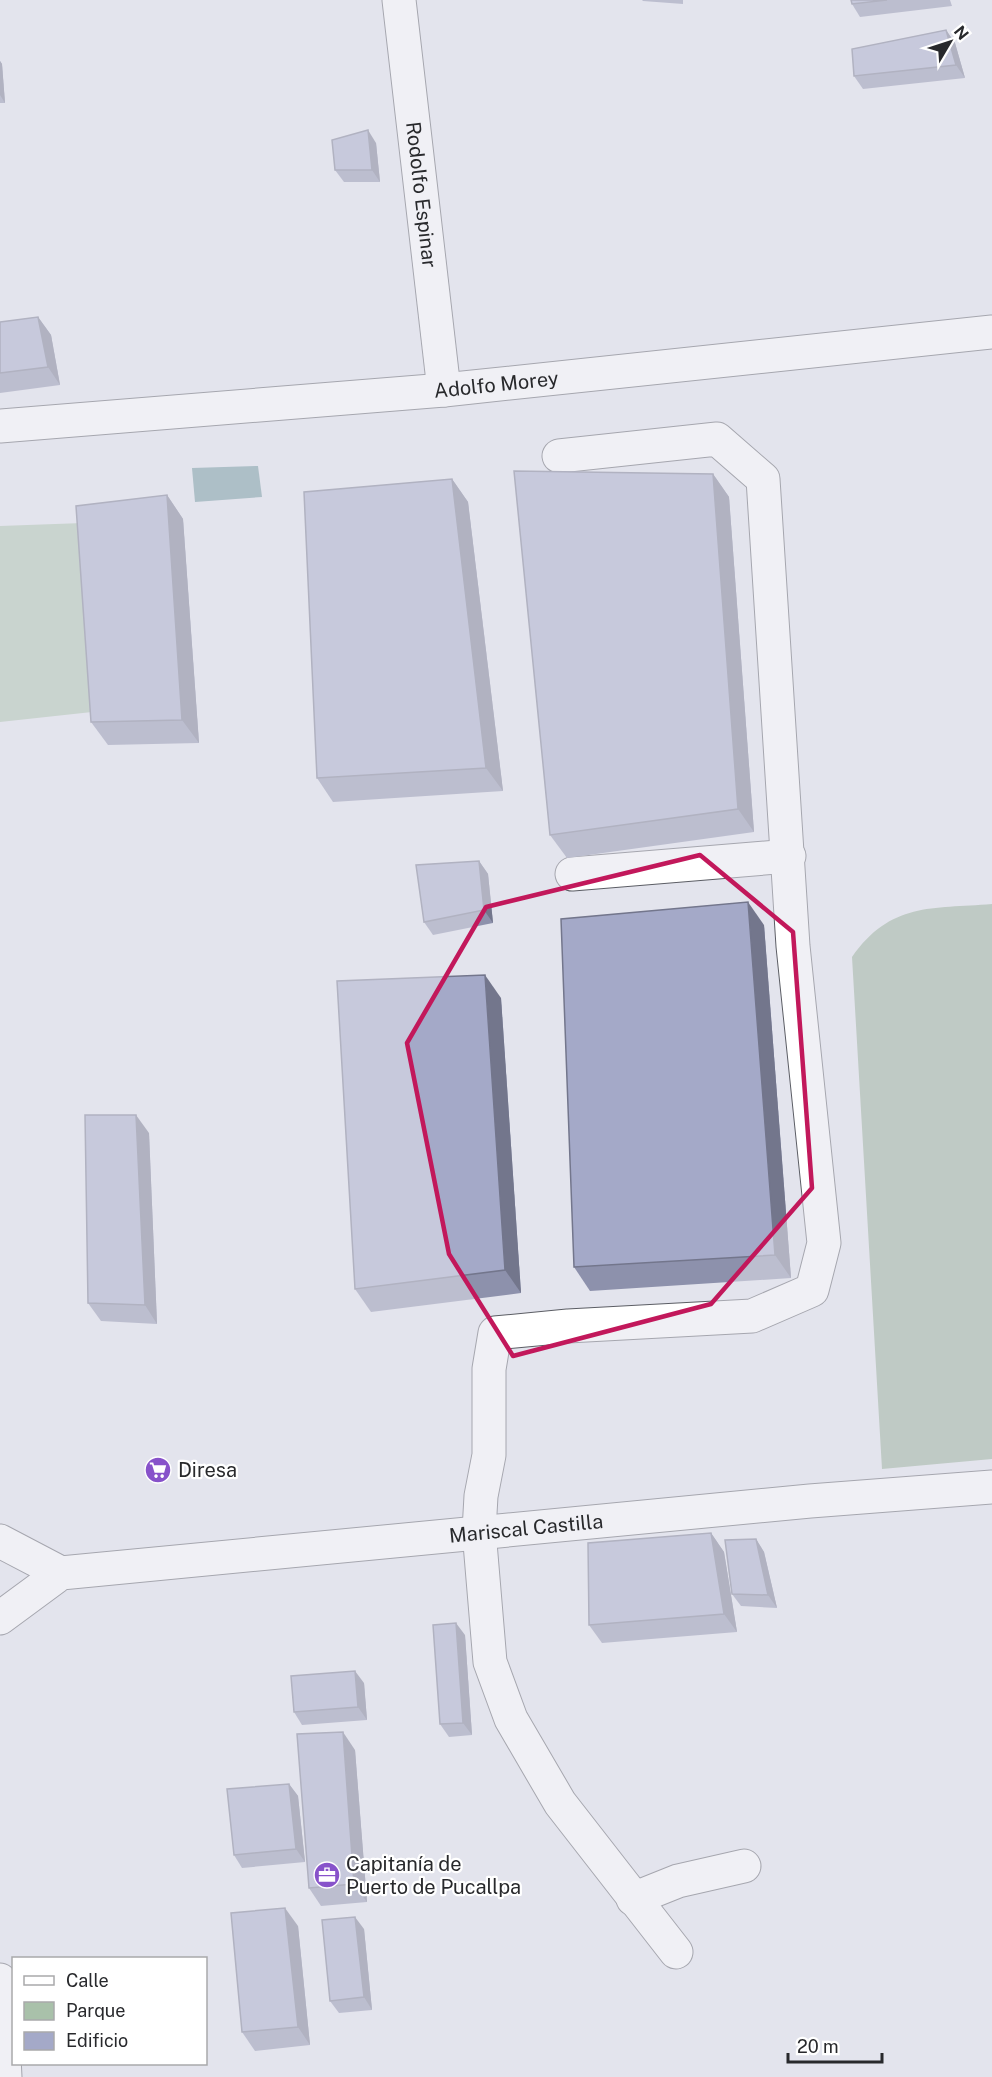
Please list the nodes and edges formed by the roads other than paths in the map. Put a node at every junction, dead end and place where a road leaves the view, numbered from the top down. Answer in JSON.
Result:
{"nodes":[{"id":1,"x":399,"y":0,"type":"edge"},
{"id":2,"x":992,"y":332,"type":"edge"},
{"id":3,"x":444,"y":390,"type":"junction"},
{"id":4,"x":0,"y":426,"type":"edge"},
{"id":5,"x":559,"y":456,"type":"dead end"},
{"id":6,"x":789,"y":856,"type":"junction"},
{"id":7,"x":572,"y":874,"type":"dead end"},
{"id":8,"x":992,"y":1487,"type":"edge"},
{"id":9,"x":479,"y":1532,"type":"junction"},
{"id":10,"x":0,"y":1541,"type":"edge"},
{"id":11,"x":61,"y":1572,"type":"junction"},
{"id":12,"x":0,"y":1618,"type":"edge"},
{"id":13,"x":744,"y":1866,"type":"dead end"},
{"id":14,"x":633,"y":1899,"type":"junction"},
{"id":15,"x":676,"y":1952,"type":"dead end"},
{"id":16,"x":0,"y":1980,"type":"edge"},
{"id":17,"x":5,"y":2077,"type":"edge"}],
"edges":[{"from":1,"to":3,"type":"street","name":"Rodolfo Espinar"},
{"from":2,"to":3,"type":"street","name":"Adolfo Morey"},
{"from":3,"to":4,"type":"street","name":"Adolfo Morey"},
{"from":5,"to":6,"type":"street"},
{"from":6,"to":7,"type":"street"},
{"from":6,"to":9,"type":"street"},
{"from":8,"to":9,"type":"street","name":"Mariscal Castilla"},
{"from":9,"to":11,"type":"street","name":"Mariscal Castilla"},
{"from":9,"to":14,"type":"street"},
{"from":10,"to":11,"type":"street"},
{"from":11,"to":12,"type":"street"},
{"from":13,"to":14,"type":"street"},
{"from":14,"to":15,"type":"street"},
{"from":16,"to":17,"type":"street"}]}
